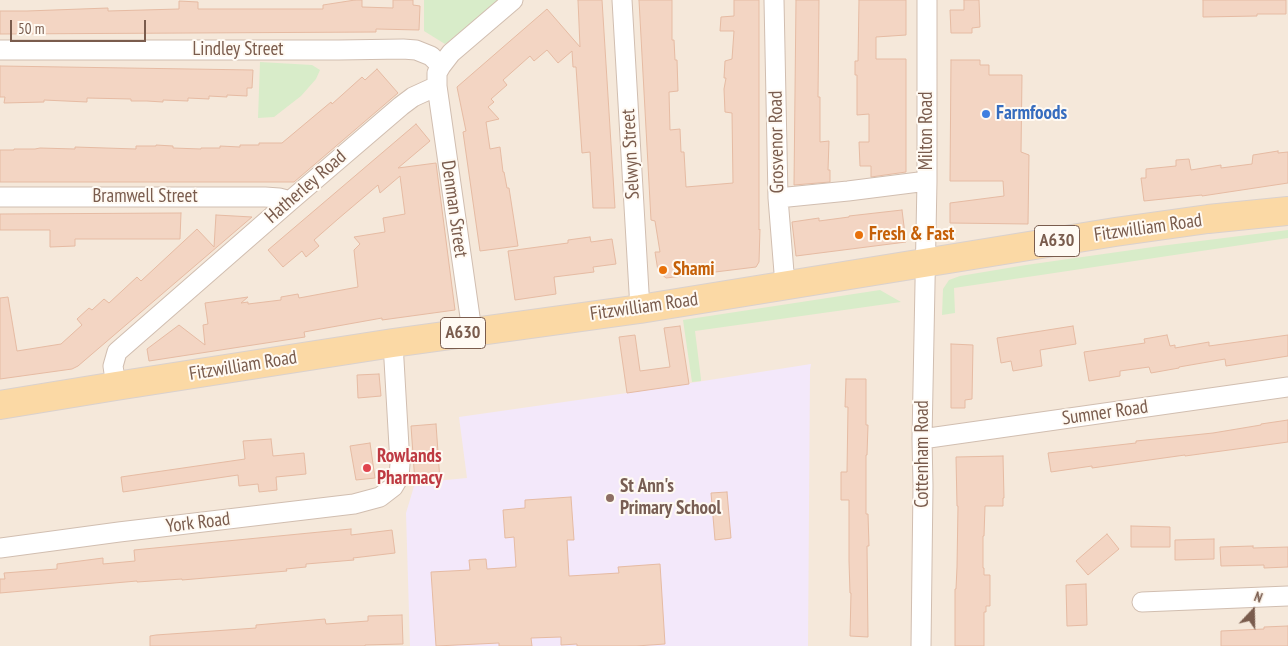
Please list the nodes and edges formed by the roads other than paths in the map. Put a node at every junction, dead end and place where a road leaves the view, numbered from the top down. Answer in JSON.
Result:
{"nodes":[{"id":1,"x":513,"y":0,"type":"edge"},
{"id":2,"x":622,"y":0,"type":"edge"},
{"id":3,"x":774,"y":0,"type":"edge"},
{"id":4,"x":927,"y":0,"type":"edge"},
{"id":5,"x":0,"y":50,"type":"edge"},
{"id":6,"x":440,"y":66,"type":"junction"},
{"id":7,"x":437,"y":86,"type":"junction"},
{"id":8,"x":927,"y":181,"type":"junction"},
{"id":9,"x":0,"y":197,"type":"edge"},
{"id":10,"x":778,"y":198,"type":"junction"},
{"id":11,"x":290,"y":201,"type":"junction"},
{"id":12,"x":1288,"y":211,"type":"edge"},
{"id":13,"x":925,"y":262,"type":"junction"},
{"id":14,"x":785,"y":285,"type":"junction"},
{"id":15,"x":640,"y":308,"type":"junction"},
{"id":16,"x":472,"y":331,"type":"junction"},
{"id":17,"x":393,"y":343,"type":"junction"},
{"id":18,"x":116,"y":386,"type":"junction"},
{"id":19,"x":1288,"y":387,"type":"edge"},
{"id":20,"x":0,"y":406,"type":"edge"},
{"id":21,"x":922,"y":439,"type":"junction"},
{"id":22,"x":0,"y":548,"type":"edge"},
{"id":23,"x":1288,"y":596,"type":"edge"},
{"id":24,"x":1142,"y":602,"type":"dead end"},
{"id":25,"x":922,"y":646,"type":"edge"}],
"edges":[{"from":1,"to":6,"type":"street"},
{"from":2,"to":15,"type":"street","name":"Selwyn Street"},
{"from":3,"to":10,"type":"street","name":"Grosvenor Road"},
{"from":4,"to":8,"type":"street","name":"Milton Road"},
{"from":5,"to":6,"type":"street","name":"Lindley Street"},
{"from":6,"to":7,"type":"street"},
{"from":7,"to":11,"type":"street","name":"Hatherley Road"},
{"from":7,"to":16,"type":"street","name":"Denman Street"},
{"from":8,"to":10,"type":"street"},
{"from":8,"to":13,"type":"street","name":"Milton Road"},
{"from":9,"to":11,"type":"street","name":"Bramwell Street"},
{"from":10,"to":14,"type":"street","name":"Grosvenor Road"},
{"from":11,"to":18,"type":"street","name":"Hatherley Road"},
{"from":12,"to":13,"type":"main road","name":"Fitzwilliam Road","number":"A630"},
{"from":13,"to":14,"type":"main road","name":"Fitzwilliam Road","number":"A630"},
{"from":13,"to":21,"type":"street","name":"Cottenham Road"},
{"from":14,"to":15,"type":"main road","name":"Fitzwilliam Road","number":"A630"},
{"from":15,"to":16,"type":"main road","name":"Fitzwilliam Road","number":"A630"},
{"from":16,"to":17,"type":"main road","name":"Fitzwilliam Road","number":"A630"},
{"from":17,"to":18,"type":"main road","name":"Fitzwilliam Road","number":"A630"},
{"from":17,"to":22,"type":"street","name":"York Road"},
{"from":18,"to":20,"type":"main road","name":"Fitzwilliam Road","number":"A630"},
{"from":19,"to":21,"type":"street","name":"Sumner Road"},
{"from":21,"to":25,"type":"street","name":"Cottenham Road"},
{"from":23,"to":24,"type":"street"}]}
